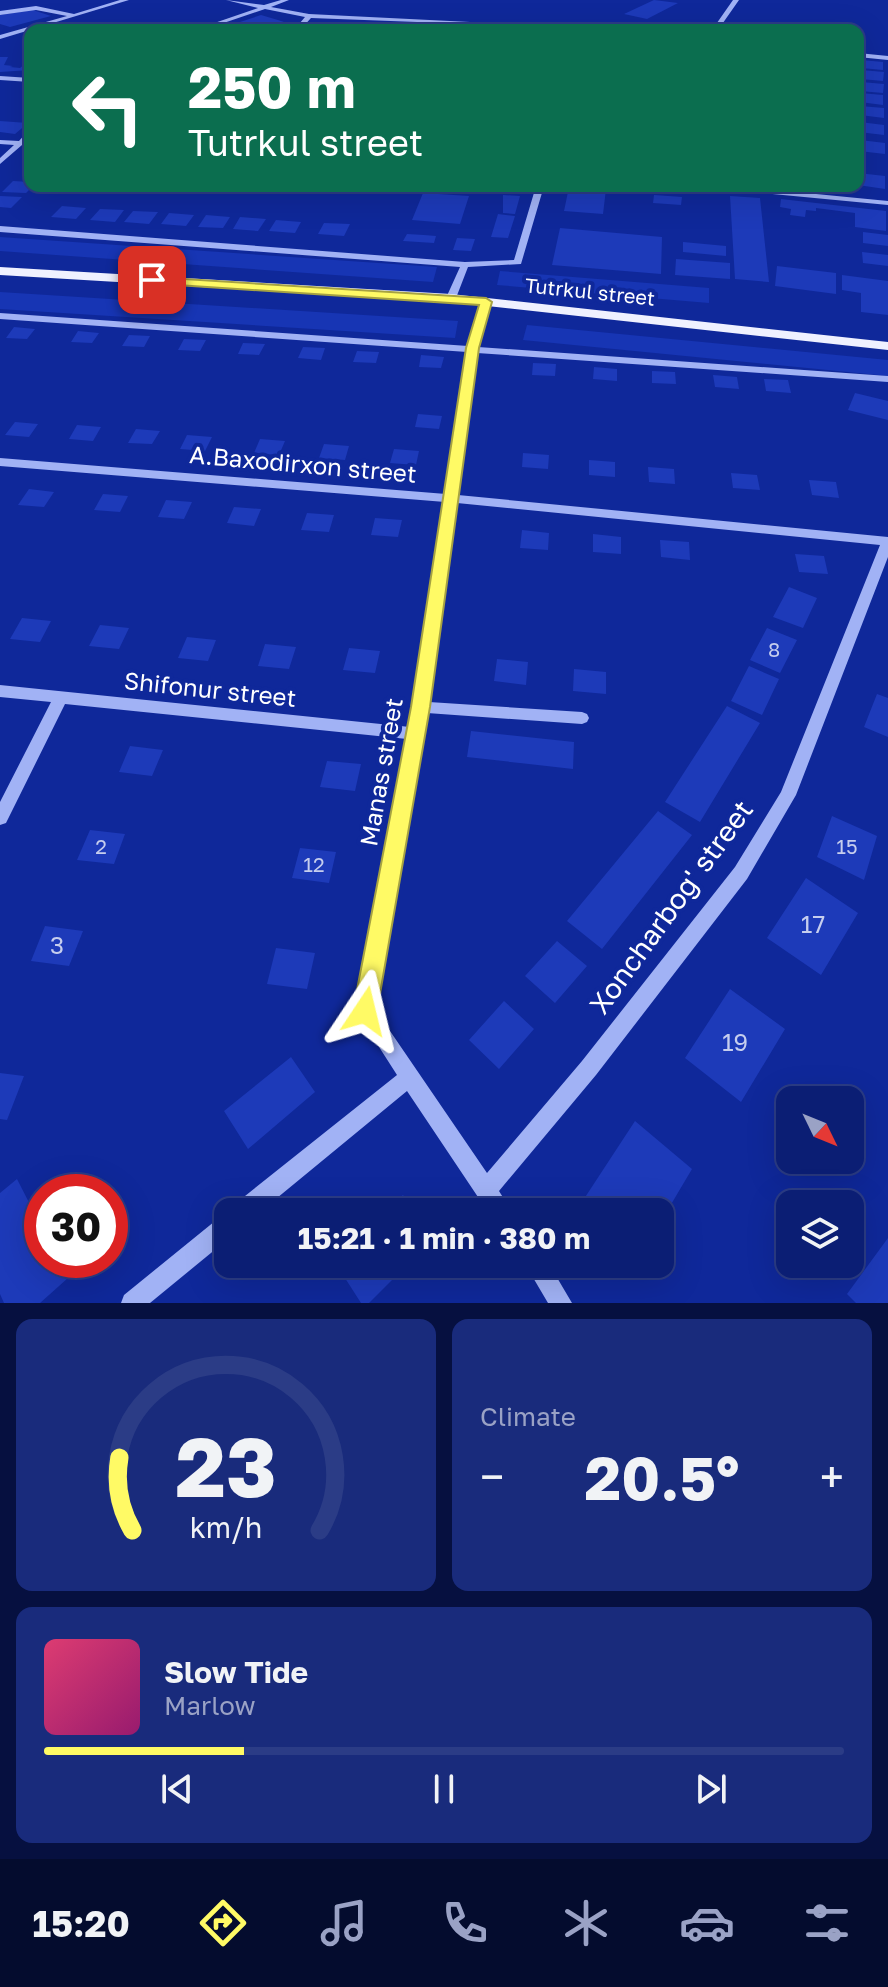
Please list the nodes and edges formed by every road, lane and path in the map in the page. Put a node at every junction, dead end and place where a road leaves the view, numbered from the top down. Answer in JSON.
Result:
{"nodes":[{"id":1,"x":126,"y":0,"type":"edge"},
{"id":2,"x":229,"y":0,"type":"edge"},
{"id":3,"x":286,"y":0,"type":"edge"},
{"id":4,"x":736,"y":0,"type":"edge"},
{"id":5,"x":261,"y":8,"type":"junction"},
{"id":6,"x":0,"y":13,"type":"edge"},
{"id":7,"x":73,"y":15,"type":"junction"},
{"id":8,"x":309,"y":16,"type":"junction"},
{"id":9,"x":440,"y":22,"type":"joint"},
{"id":10,"x":43,"y":24,"type":"edge"},
{"id":11,"x":214,"y":24,"type":"edge"},
{"id":12,"x":302,"y":24,"type":"edge"},
{"id":13,"x":477,"y":24,"type":"edge"},
{"id":14,"x":719,"y":24,"type":"edge"},
{"id":15,"x":24,"y":30,"type":"edge"},
{"id":16,"x":0,"y":37,"type":"edge"},
{"id":17,"x":864,"y":56,"type":"edge"},
{"id":18,"x":888,"y":58,"type":"edge"},
{"id":19,"x":0,"y":78,"type":"edge"},
{"id":20,"x":24,"y":80,"type":"edge"},
{"id":21,"x":24,"y":139,"type":"edge"},
{"id":22,"x":0,"y":142,"type":"edge"},
{"id":23,"x":20,"y":143,"type":"junction"},
{"id":24,"x":24,"y":143,"type":"edge"},
{"id":25,"x":0,"y":162,"type":"edge"},
{"id":26,"x":538,"y":192,"type":"edge"},
{"id":27,"x":788,"y":192,"type":"edge"},
{"id":28,"x":888,"y":203,"type":"edge"},
{"id":29,"x":0,"y":229,"type":"edge"},
{"id":30,"x":465,"y":265,"type":"junction"},
{"id":31,"x":0,"y":271,"type":"edge"},
{"id":32,"x":451,"y":298,"type":"junction"},
{"id":33,"x":486,"y":302,"type":"junction"},
{"id":34,"x":0,"y":316,"type":"edge"},
{"id":35,"x":888,"y":346,"type":"edge"},
{"id":36,"x":473,"y":348,"type":"junction"},
{"id":37,"x":888,"y":379,"type":"edge"},
{"id":38,"x":0,"y":462,"type":"edge"},
{"id":39,"x":448,"y":498,"type":"junction"},
{"id":40,"x":888,"y":541,"type":"edge"},
{"id":41,"x":0,"y":691,"type":"edge"},
{"id":42,"x":61,"y":697,"type":"junction"},
{"id":43,"x":421,"y":707,"type":"junction"},
{"id":44,"x":582,"y":718,"type":"dead end"},
{"id":45,"x":415,"y":734,"type":"junction"},
{"id":46,"x":0,"y":818,"type":"edge"},
{"id":47,"x":409,"y":1077,"type":"junction"},
{"id":48,"x":486,"y":1190,"type":"junction"},
{"id":49,"x":260,"y":1198,"type":"edge"},
{"id":50,"x":491,"y":1198,"type":"edge"},
{"id":51,"x":214,"y":1236,"type":"edge"},
{"id":52,"x":545,"y":1278,"type":"edge"},
{"id":53,"x":132,"y":1303,"type":"edge"},
{"id":54,"x":561,"y":1303,"type":"edge"}],
"edges":[{"from":1,"to":7,"type":"street"},
{"from":2,"to":5,"type":"street"},
{"from":3,"to":5,"type":"street"},
{"from":4,"to":14,"type":"street"},
{"from":5,"to":8,"type":"street"},
{"from":5,"to":11,"type":"street"},
{"from":6,"to":7,"type":"street"},
{"from":7,"to":10,"type":"street"},
{"from":8,"to":9,"type":"street"},
{"from":8,"to":12,"type":"street"},
{"from":9,"to":13,"type":"street"},
{"from":15,"to":16,"type":"street"},
{"from":17,"to":18,"type":"street"},
{"from":19,"to":20,"type":"street"},
{"from":21,"to":23,"type":"street"},
{"from":22,"to":23,"type":"street"},
{"from":23,"to":24,"type":"street"},
{"from":23,"to":25,"type":"street"},
{"from":26,"to":30,"type":"street"},
{"from":27,"to":28,"type":"street"},
{"from":29,"to":30,"type":"street"},
{"from":30,"to":32,"type":"street"},
{"from":31,"to":32,"type":"main road","name":"Tutrkul street"},
{"from":32,"to":33,"type":"main road","name":"Tutrkul street"},
{"from":33,"to":35,"type":"main road","name":"Tutrkul street"},
{"from":33,"to":36,"type":"street","name":"Manas street"},
{"from":34,"to":36,"type":"street"},
{"from":36,"to":37,"type":"street"},
{"from":36,"to":39,"type":"street","name":"Manas street"},
{"from":38,"to":39,"type":"street","name":"A.Baxodirxon street"},
{"from":39,"to":40,"type":"street","name":"A.Baxodirxon street"},
{"from":39,"to":43,"type":"street","name":"Manas street"},
{"from":40,"to":48,"type":"street","name":"Xoncharbog' street"},
{"from":41,"to":42,"type":"street","name":"Shifonur street"},
{"from":42,"to":45,"type":"street","name":"Shifonur street"},
{"from":42,"to":46,"type":"street"},
{"from":43,"to":44,"type":"street"},
{"from":43,"to":45,"type":"street","name":"Manas street"},
{"from":45,"to":47,"type":"street","name":"Manas street"},
{"from":47,"to":48,"type":"street","name":"Manas street"},
{"from":47,"to":49,"type":"street"},
{"from":48,"to":50,"type":"street","name":"Manas street"},
{"from":51,"to":53,"type":"street"},
{"from":52,"to":54,"type":"street"}]}
